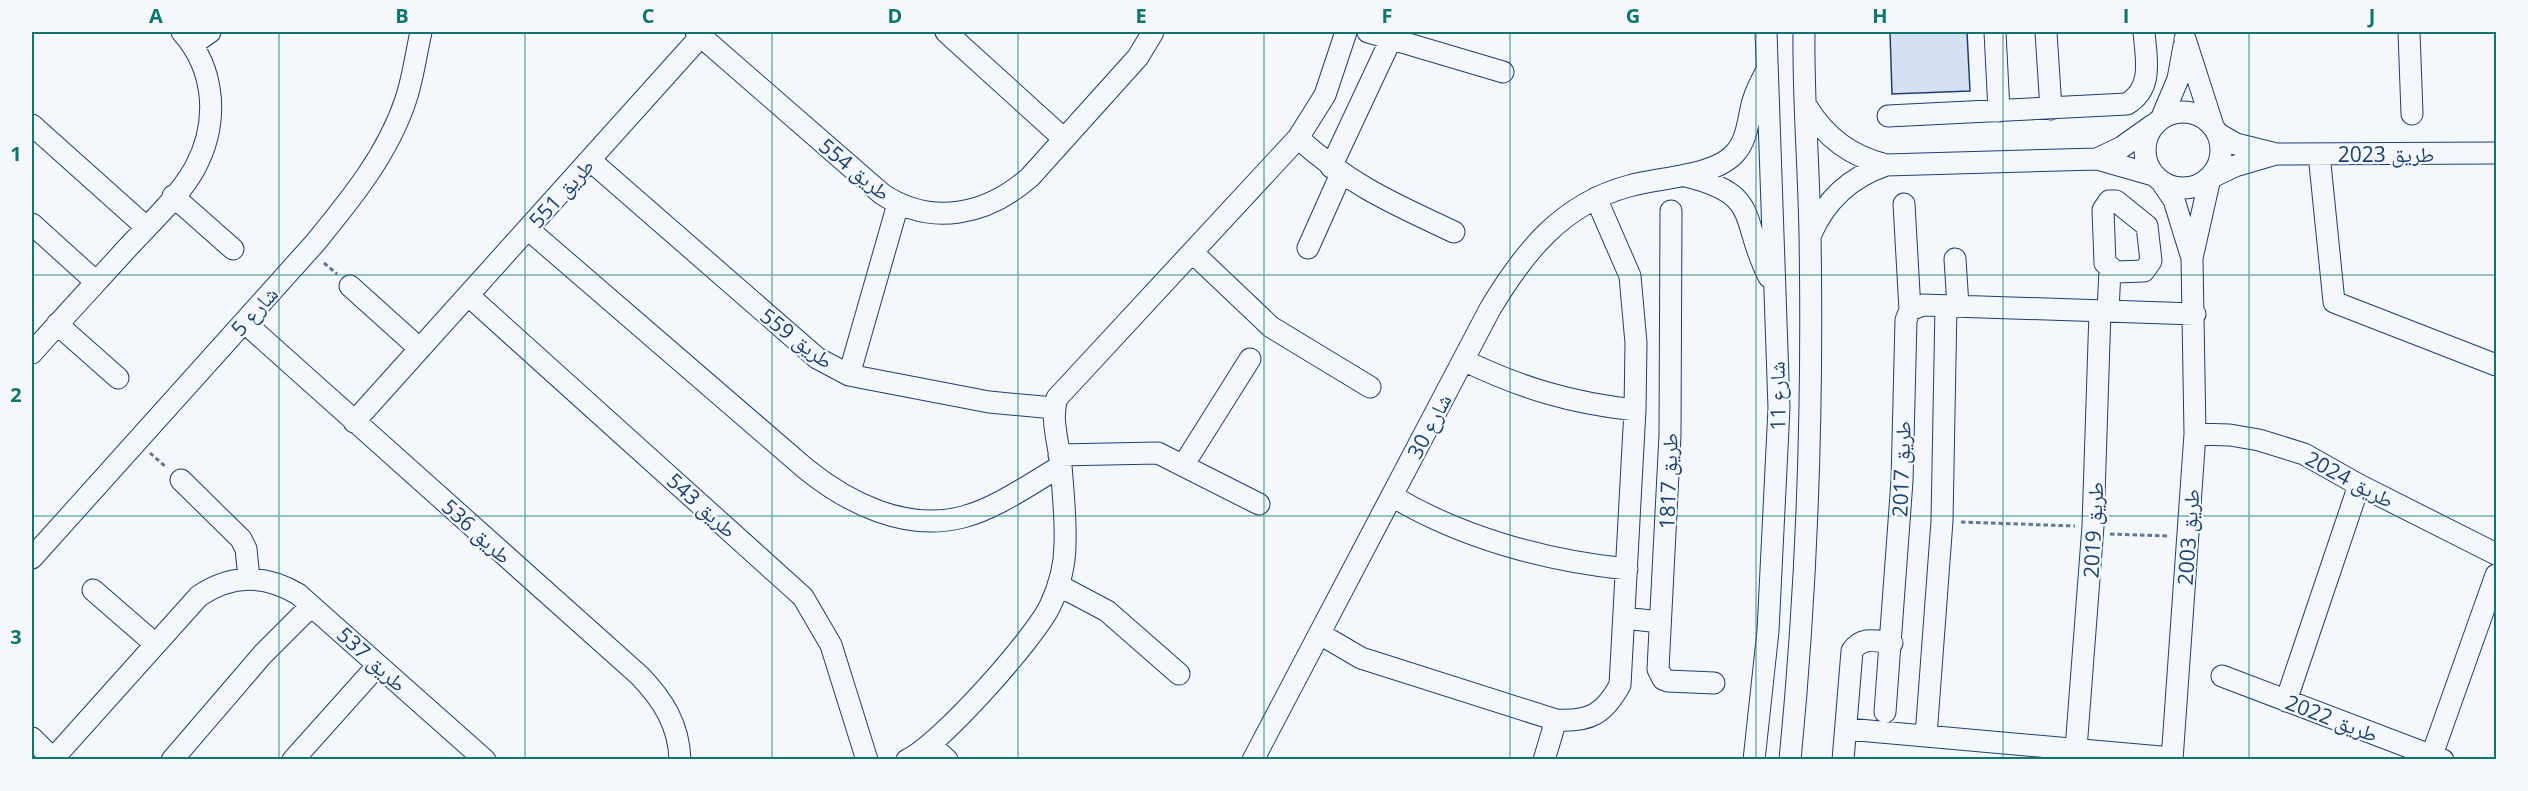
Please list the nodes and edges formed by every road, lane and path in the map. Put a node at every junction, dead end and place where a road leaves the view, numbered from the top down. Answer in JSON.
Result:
{"nodes":[{"id":1,"x":421,"y":32,"type":"edge"},
{"id":2,"x":946,"y":32,"type":"edge"},
{"id":3,"x":1153,"y":32,"type":"edge"},
{"id":4,"x":1346,"y":32,"type":"edge"},
{"id":5,"x":1368,"y":32,"type":"edge"},
{"id":6,"x":1766,"y":32,"type":"edge"},
{"id":7,"x":1804,"y":32,"type":"edge"},
{"id":8,"x":1995,"y":32,"type":"edge"},
{"id":9,"x":2046,"y":32,"type":"edge"},
{"id":10,"x":2144,"y":32,"type":"edge"},
{"id":11,"x":2409,"y":32,"type":"edge"},
{"id":12,"x":699,"y":34,"type":"edge"},
{"id":13,"x":2185,"y":35,"type":"edge"},
{"id":14,"x":195,"y":36,"type":"edge"},
{"id":15,"x":1391,"y":39,"type":"junction"},
{"id":16,"x":1503,"y":72,"type":"dead end"},
{"id":17,"x":1766,"y":72,"type":"junction"},
{"id":18,"x":1807,"y":107,"type":"junction"},
{"id":19,"x":2051,"y":109,"type":"junction"},
{"id":20,"x":1999,"y":111,"type":"junction"},
{"id":21,"x":2412,"y":114,"type":"dead end"},
{"id":22,"x":1888,"y":116,"type":"dead end"},
{"id":23,"x":2158,"y":121,"type":"junction"},
{"id":24,"x":32,"y":125,"type":"edge"},
{"id":25,"x":2215,"y":129,"type":"junction"},
{"id":26,"x":1298,"y":138,"type":"junction"},
{"id":27,"x":1064,"y":139,"type":"junction"},
{"id":28,"x":2496,"y":153,"type":"edge"},
{"id":29,"x":2276,"y":154,"type":"junction"},
{"id":30,"x":2319,"y":154,"type":"junction"},
{"id":31,"x":2097,"y":159,"type":"junction"},
{"id":32,"x":591,"y":160,"type":"junction"},
{"id":33,"x":1886,"y":165,"type":"junction"},
{"id":34,"x":1336,"y":171,"type":"junction"},
{"id":35,"x":1682,"y":176,"type":"junction"},
{"id":36,"x":2210,"y":178,"type":"junction"},
{"id":37,"x":2158,"y":179,"type":"junction"},
{"id":38,"x":173,"y":196,"type":"junction"},
{"id":39,"x":1596,"y":198,"type":"junction"},
{"id":40,"x":897,"y":204,"type":"junction"},
{"id":41,"x":1904,"y":204,"type":"dead end"},
{"id":42,"x":1671,"y":211,"type":"dead end"},
{"id":43,"x":32,"y":224,"type":"edge"},
{"id":44,"x":146,"y":227,"type":"junction"},
{"id":45,"x":529,"y":230,"type":"junction"},
{"id":46,"x":1454,"y":232,"type":"dead end"},
{"id":47,"x":1810,"y":237,"type":"junction"},
{"id":48,"x":233,"y":249,"type":"dead end"},
{"id":49,"x":1308,"y":249,"type":"dead end"},
{"id":50,"x":309,"y":250,"type":"junction"},
{"id":51,"x":1193,"y":253,"type":"junction"},
{"id":52,"x":2192,"y":258,"type":"junction"},
{"id":53,"x":1955,"y":259,"type":"dead end"},
{"id":54,"x":2110,"y":270,"type":"dead end"},
{"id":55,"x":96,"y":282,"type":"junction"},
{"id":56,"x":1773,"y":285,"type":"junction"},
{"id":57,"x":350,"y":286,"type":"joint"},
{"id":58,"x":469,"y":297,"type":"junction"},
{"id":59,"x":1952,"y":306,"type":"junction"},
{"id":60,"x":1917,"y":308,"type":"junction"},
{"id":61,"x":2104,"y":311,"type":"junction"},
{"id":62,"x":2195,"y":314,"type":"junction"},
{"id":63,"x":244,"y":322,"type":"junction"},
{"id":64,"x":57,"y":324,"type":"junction"},
{"id":65,"x":1671,"y":340,"type":"junction"},
{"id":66,"x":1636,"y":343,"type":"junction"},
{"id":67,"x":420,"y":349,"type":"junction"},
{"id":68,"x":32,"y":353,"type":"edge"},
{"id":69,"x":1250,"y":359,"type":"dead end"},
{"id":70,"x":1463,"y":360,"type":"junction"},
{"id":71,"x":2496,"y":366,"type":"edge"},
{"id":72,"x":849,"y":375,"type":"junction"},
{"id":73,"x":118,"y":378,"type":"dead end"},
{"id":74,"x":1370,"y":387,"type":"dead end"},
{"id":75,"x":1054,"y":408,"type":"junction"},
{"id":76,"x":1635,"y":410,"type":"junction"},
{"id":77,"x":354,"y":422,"type":"junction"},
{"id":78,"x":2195,"y":434,"type":"junction"},
{"id":79,"x":137,"y":442,"type":"junction"},
{"id":80,"x":1060,"y":461,"type":"junction"},
{"id":81,"x":1184,"y":464,"type":"junction"},
{"id":82,"x":181,"y":480,"type":"joint"},
{"id":83,"x":2359,"y":485,"type":"junction"},
{"id":84,"x":1392,"y":496,"type":"junction"},
{"id":85,"x":1260,"y":504,"type":"dead end"},
{"id":86,"x":1942,"y":521,"type":"junction"},
{"id":87,"x":2093,"y":530,"type":"junction"},
{"id":88,"x":2188,"y":537,"type":"junction"},
{"id":89,"x":2496,"y":554,"type":"edge"},
{"id":90,"x":32,"y":558,"type":"edge"},
{"id":91,"x":1627,"y":569,"type":"junction"},
{"id":92,"x":2496,"y":575,"type":"edge"},
{"id":93,"x":249,"y":578,"type":"junction"},
{"id":94,"x":1058,"y":585,"type":"junction"},
{"id":95,"x":93,"y":590,"type":"dead end"},
{"id":96,"x":312,"y":606,"type":"junction"},
{"id":97,"x":1624,"y":618,"type":"junction"},
{"id":98,"x":1660,"y":622,"type":"junction"},
{"id":99,"x":1320,"y":634,"type":"junction"},
{"id":100,"x":154,"y":643,"type":"junction"},
{"id":101,"x":1892,"y":643,"type":"junction"},
{"id":102,"x":378,"y":665,"type":"junction"},
{"id":103,"x":1179,"y":674,"type":"dead end"},
{"id":104,"x":2222,"y":676,"type":"dead end"},
{"id":105,"x":1714,"y":683,"type":"dead end"},
{"id":106,"x":2286,"y":700,"type":"junction"},
{"id":107,"x":1885,"y":712,"type":"dead end"},
{"id":108,"x":1556,"y":720,"type":"junction"},
{"id":109,"x":1846,"y":729,"type":"junction"},
{"id":110,"x":1926,"y":736,"type":"junction"},
{"id":111,"x":32,"y":738,"type":"edge"},
{"id":112,"x":930,"y":745,"type":"junction"},
{"id":113,"x":2076,"y":749,"type":"junction"},
{"id":114,"x":1994,"y":751,"type":"edge"},
{"id":115,"x":2438,"y":757,"type":"edge"},
{"id":116,"x":53,"y":759,"type":"edge"},
{"id":117,"x":172,"y":759,"type":"edge"},
{"id":118,"x":293,"y":759,"type":"edge"},
{"id":119,"x":485,"y":759,"type":"edge"},
{"id":120,"x":680,"y":759,"type":"edge"},
{"id":121,"x":867,"y":759,"type":"edge"},
{"id":122,"x":907,"y":759,"type":"edge"},
{"id":123,"x":947,"y":759,"type":"edge"},
{"id":124,"x":1252,"y":759,"type":"edge"},
{"id":125,"x":1544,"y":759,"type":"edge"},
{"id":126,"x":1754,"y":759,"type":"edge"},
{"id":127,"x":1790,"y":759,"type":"edge"},
{"id":128,"x":1844,"y":759,"type":"edge"},
{"id":129,"x":2172,"y":759,"type":"edge"}],
"edges":[{"from":1,"to":50,"type":"street","name":"شارع 5"},
{"from":2,"to":27,"type":"street"},
{"from":3,"to":27,"type":"street","name":"طريق 554"},
{"from":4,"to":26,"type":"street"},
{"from":5,"to":15,"type":"street"},
{"from":6,"to":17,"type":"street","name":"شارع 11"},
{"from":7,"to":18,"type":"street","name":"شارع 11"},
{"from":8,"to":20,"type":"street"},
{"from":9,"to":19,"type":"street"},
{"from":10,"to":19,"type":"street"},
{"from":11,"to":21,"type":"street"},
{"from":12,"to":32,"type":"street","name":"طريق 551"},
{"from":12,"to":40,"type":"street","name":"طريق 554"},
{"from":13,"to":23,"type":"street"},
{"from":13,"to":25,"type":"street"},
{"from":14,"to":38,"type":"street"},
{"from":15,"to":16,"type":"street"},
{"from":15,"to":34,"type":"street"},
{"from":17,"to":35,"type":"street","name":"شارع 30"},
{"from":17,"to":56,"type":"street","name":"شارع 11"},
{"from":18,"to":33,"type":"street"},
{"from":18,"to":47,"type":"street","name":"شارع 11"},
{"from":19,"to":20,"type":"street"},
{"from":20,"to":22,"type":"street"},
{"from":23,"to":25,"type":"street"},
{"from":23,"to":31,"type":"street"},
{"from":23,"to":37,"type":"street"},
{"from":24,"to":44,"type":"street"},
{"from":25,"to":29,"type":"street","name":"طريق 2023"},
{"from":25,"to":36,"type":"street"},
{"from":26,"to":34,"type":"street"},
{"from":26,"to":51,"type":"street"},
{"from":27,"to":40,"type":"street","name":"طريق 554"},
{"from":28,"to":30,"type":"street","name":"طريق 2023"},
{"from":29,"to":30,"type":"street","name":"طريق 2023"},
{"from":29,"to":36,"type":"street","name":"طريق 2023"},
{"from":30,"to":71,"type":"street"},
{"from":31,"to":33,"type":"street"},
{"from":31,"to":37,"type":"street"},
{"from":32,"to":45,"type":"street","name":"طريق 551"},
{"from":32,"to":72,"type":"street","name":"طريق 559"},
{"from":33,"to":47,"type":"street"},
{"from":34,"to":46,"type":"street"},
{"from":34,"to":49,"type":"street"},
{"from":35,"to":39,"type":"street","name":"شارع 30"},
{"from":35,"to":56,"type":"street","name":"شارع 30"},
{"from":36,"to":37,"type":"street"},
{"from":36,"to":52,"type":"street"},
{"from":37,"to":52,"type":"street"},
{"from":38,"to":44,"type":"street"},
{"from":38,"to":48,"type":"street"},
{"from":39,"to":66,"type":"street","name":"طريق 1817"},
{"from":39,"to":70,"type":"street","name":"شارع 30"},
{"from":40,"to":72,"type":"street"},
{"from":41,"to":60,"type":"street","name":"طريق 2017"},
{"from":42,"to":65,"type":"street","name":"طريق 1817"},
{"from":43,"to":55,"type":"street"},
{"from":44,"to":55,"type":"street"},
{"from":45,"to":58,"type":"street","name":"طريق 551"},
{"from":45,"to":80,"type":"street"},
{"from":47,"to":127,"type":"street","name":"شارع 11"},
{"from":50,"to":57,"type":"path"},
{"from":50,"to":63,"type":"street","name":"شارع 5"},
{"from":51,"to":74,"type":"street"},
{"from":51,"to":75,"type":"street"},
{"from":52,"to":62,"type":"street","name":"طريق 2003"},
{"from":53,"to":59,"type":"street"},
{"from":54,"to":61,"type":"street","name":"طريق 2019"},
{"from":55,"to":64,"type":"street"},
{"from":56,"to":126,"type":"street","name":"شارع 11"},
{"from":57,"to":67,"type":"street"},
{"from":58,"to":67,"type":"street","name":"طريق 551"},
{"from":58,"to":121,"type":"street","name":"طريق 543"},
{"from":59,"to":60,"type":"street"},
{"from":59,"to":61,"type":"street"},
{"from":59,"to":86,"type":"street"},
{"from":60,"to":101,"type":"street","name":"طريق 2017"},
{"from":61,"to":62,"type":"street"},
{"from":61,"to":87,"type":"street","name":"طريق 2019"},
{"from":62,"to":78,"type":"street","name":"طريق 2003"},
{"from":63,"to":77,"type":"street","name":"طريق 536"},
{"from":63,"to":79,"type":"street","name":"شارع 5"},
{"from":64,"to":68,"type":"street"},
{"from":64,"to":73,"type":"street"},
{"from":65,"to":66,"type":"street"},
{"from":65,"to":98,"type":"street","name":"طريق 1817"},
{"from":66,"to":76,"type":"street","name":"طريق 1817"},
{"from":67,"to":77,"type":"street","name":"طريق 551"},
{"from":69,"to":81,"type":"street"},
{"from":70,"to":76,"type":"street","name":"طريق 1817"},
{"from":70,"to":84,"type":"street","name":"شارع 30"},
{"from":72,"to":75,"type":"street","name":"طريق 559"},
{"from":75,"to":80,"type":"street"},
{"from":76,"to":91,"type":"street","name":"طريق 1817"},
{"from":77,"to":120,"type":"street","name":"طريق 536"},
{"from":78,"to":83,"type":"street","name":"طريق 2024"},
{"from":78,"to":88,"type":"street","name":"طريق 2003"},
{"from":79,"to":82,"type":"path"},
{"from":79,"to":90,"type":"street","name":"شارع 5"},
{"from":80,"to":81,"type":"street"},
{"from":80,"to":94,"type":"street"},
{"from":81,"to":85,"type":"street"},
{"from":82,"to":93,"type":"street"},
{"from":83,"to":89,"type":"street","name":"طريق 2024"},
{"from":83,"to":106,"type":"street"},
{"from":84,"to":91,"type":"street"},
{"from":84,"to":99,"type":"street","name":"شارع 30"},
{"from":86,"to":87,"type":"path"},
{"from":86,"to":110,"type":"street"},
{"from":87,"to":88,"type":"path"},
{"from":87,"to":113,"type":"street","name":"طريق 2019"},
{"from":88,"to":129,"type":"street","name":"طريق 2003"},
{"from":91,"to":97,"type":"street","name":"طريق 1817"},
{"from":92,"to":115,"type":"street"},
{"from":93,"to":96,"type":"street","name":"طريق 537"},
{"from":93,"to":100,"type":"street","name":"طريق 537"},
{"from":94,"to":103,"type":"street"},
{"from":94,"to":112,"type":"street"},
{"from":95,"to":100,"type":"street"},
{"from":96,"to":102,"type":"street","name":"طريق 537"},
{"from":96,"to":117,"type":"street"},
{"from":97,"to":98,"type":"street"},
{"from":97,"to":108,"type":"street","name":"طريق 1817"},
{"from":98,"to":105,"type":"street","name":"طريق 1817"},
{"from":99,"to":108,"type":"street","name":"طريق 1817"},
{"from":99,"to":124,"type":"street","name":"شارع 30"},
{"from":100,"to":116,"type":"street","name":"طريق 537"},
{"from":101,"to":107,"type":"street","name":"طريق 2017"},
{"from":101,"to":109,"type":"street"},
{"from":102,"to":118,"type":"street"},
{"from":102,"to":119,"type":"street","name":"طريق 537"},
{"from":104,"to":106,"type":"street","name":"طريق 2022"},
{"from":106,"to":115,"type":"street","name":"طريق 2022"},
{"from":108,"to":125,"type":"street"},
{"from":109,"to":110,"type":"street"},
{"from":109,"to":128,"type":"street"},
{"from":110,"to":114,"type":"street"},
{"from":111,"to":116,"type":"street","name":"طريق 537"},
{"from":112,"to":122,"type":"street"},
{"from":112,"to":123,"type":"street"},
{"from":113,"to":114,"type":"street"},
{"from":113,"to":129,"type":"street"}]}
